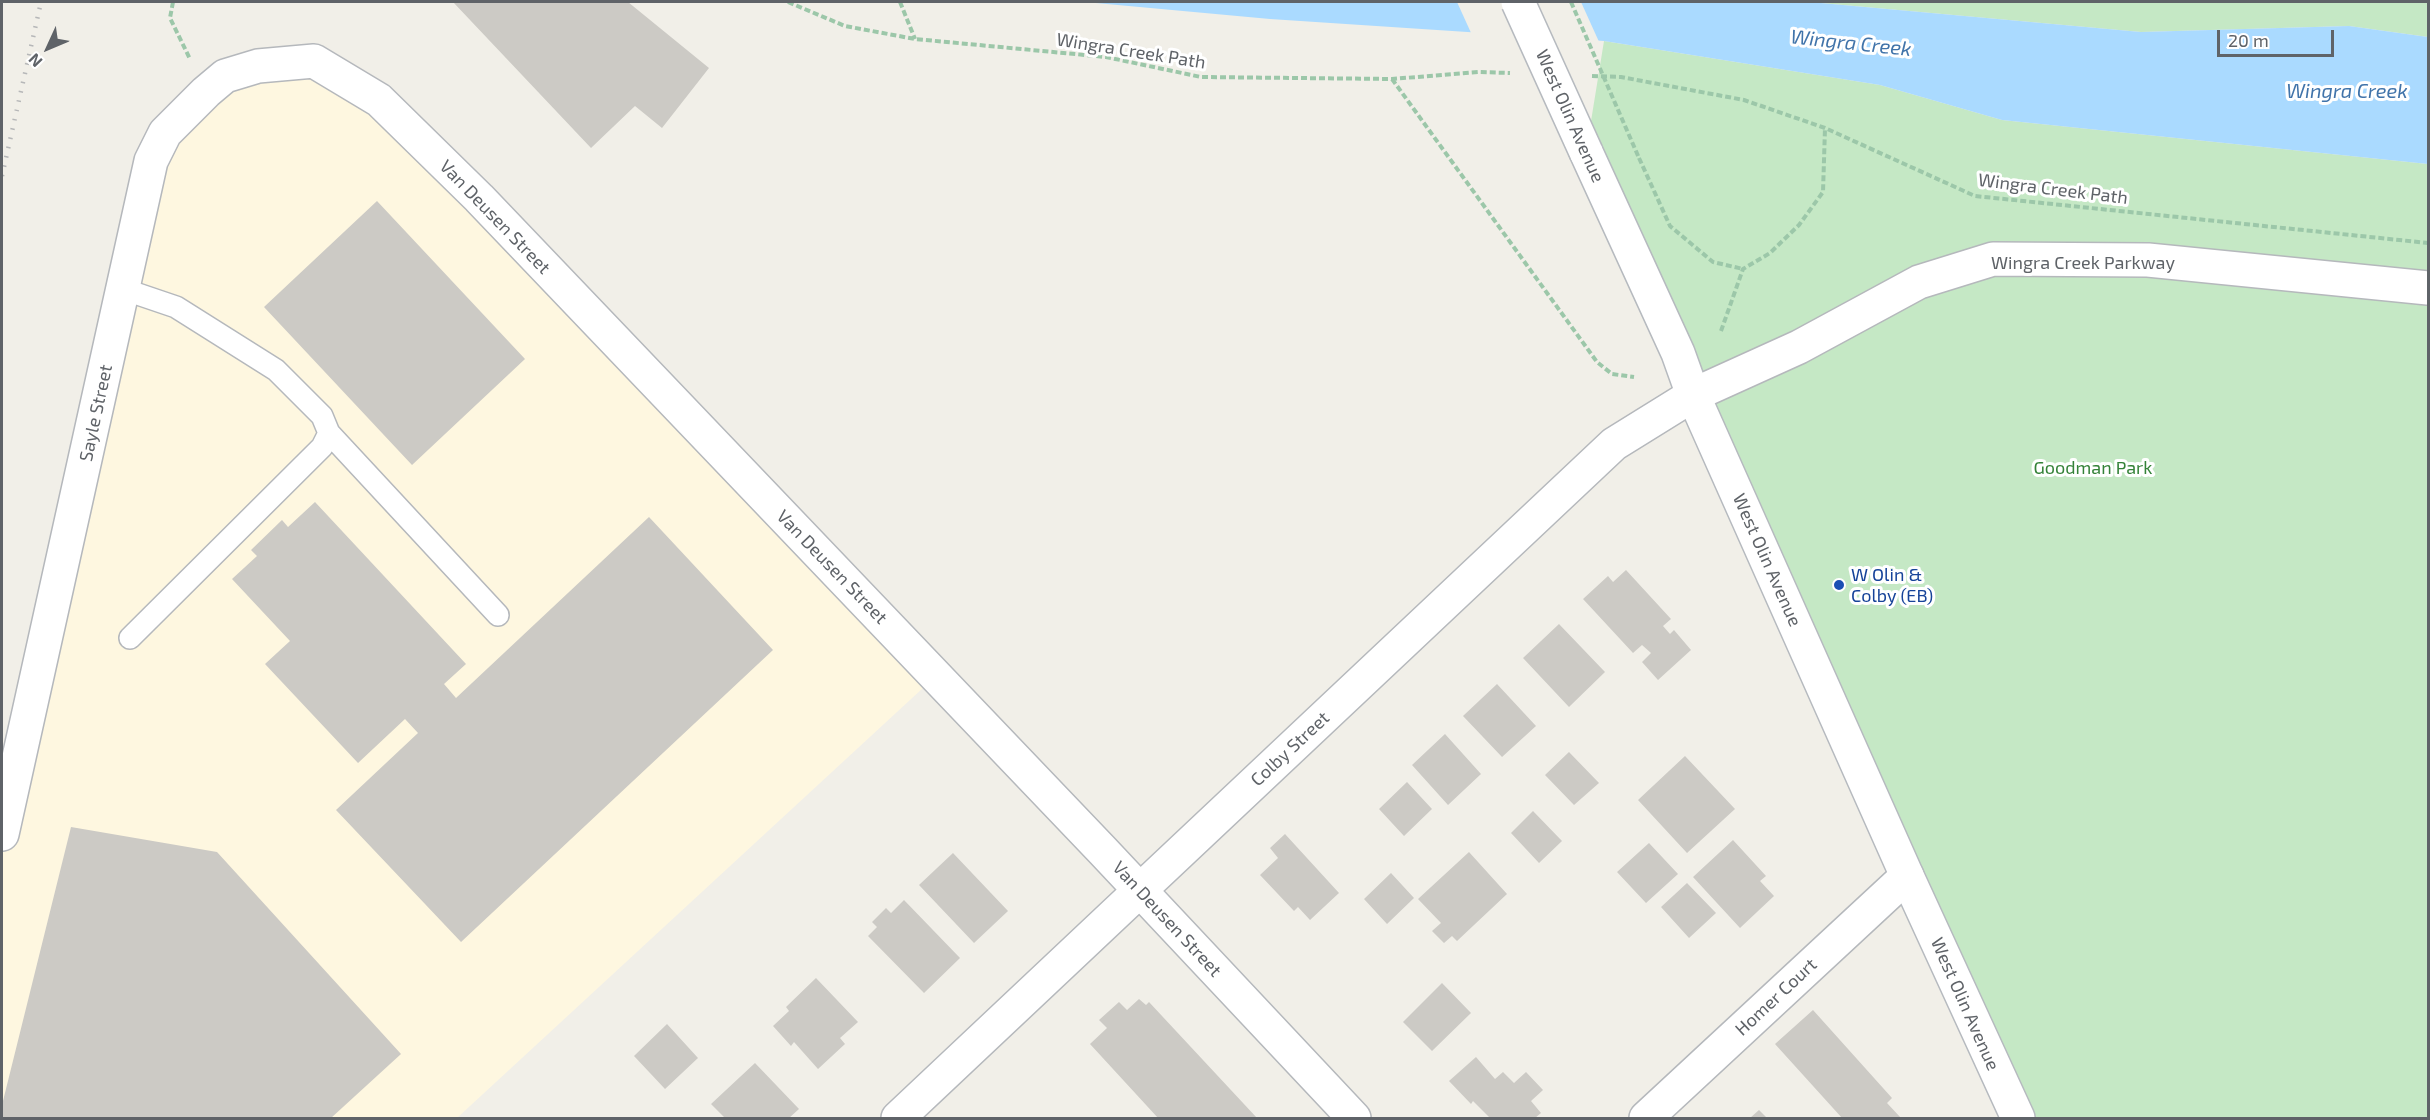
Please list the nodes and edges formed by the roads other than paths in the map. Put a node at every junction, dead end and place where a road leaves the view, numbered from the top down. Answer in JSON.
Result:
{"nodes":[{"id":1,"x":1518,"y":2,"type":"edge"},
{"id":2,"x":282,"y":64,"type":"joint"},
{"id":3,"x":2428,"y":288,"type":"edge"},
{"id":4,"x":123,"y":289,"type":"junction"},
{"id":5,"x":1694,"y":394,"type":"junction"},
{"id":6,"x":329,"y":433,"type":"junction"},
{"id":7,"x":498,"y":615,"type":"dead end"},
{"id":8,"x":130,"y":638,"type":"dead end"},
{"id":9,"x":2,"y":834,"type":"edge"},
{"id":10,"x":1907,"y":876,"type":"junction"},
{"id":11,"x":1140,"y":890,"type":"junction"},
{"id":12,"x":2014,"y":1116,"type":"edge"},
{"id":13,"x":898,"y":1119,"type":"edge"},
{"id":14,"x":1354,"y":1119,"type":"edge"},
{"id":15,"x":1646,"y":1119,"type":"edge"}],
"edges":[{"from":1,"to":5,"type":"street","name":"West Olin Avenue","bridge":true},
{"from":2,"to":4,"type":"street","name":"Sayle Street"},
{"from":2,"to":11,"type":"street","name":"Van Deusen Street"},
{"from":3,"to":5,"type":"street","name":"Wingra Creek Parkway"},
{"from":4,"to":6,"type":"lane"},
{"from":4,"to":9,"type":"street","name":"Sayle Street"},
{"from":5,"to":10,"type":"street","name":"West Olin Avenue"},
{"from":5,"to":11,"type":"street","name":"Colby Street"},
{"from":6,"to":7,"type":"lane"},
{"from":6,"to":8,"type":"lane"},
{"from":10,"to":12,"type":"street","name":"West Olin Avenue"},
{"from":10,"to":15,"type":"street","name":"Homer Court"},
{"from":11,"to":13,"type":"street","name":"Colby Street"},
{"from":11,"to":14,"type":"street","name":"Van Deusen Street"}]}
